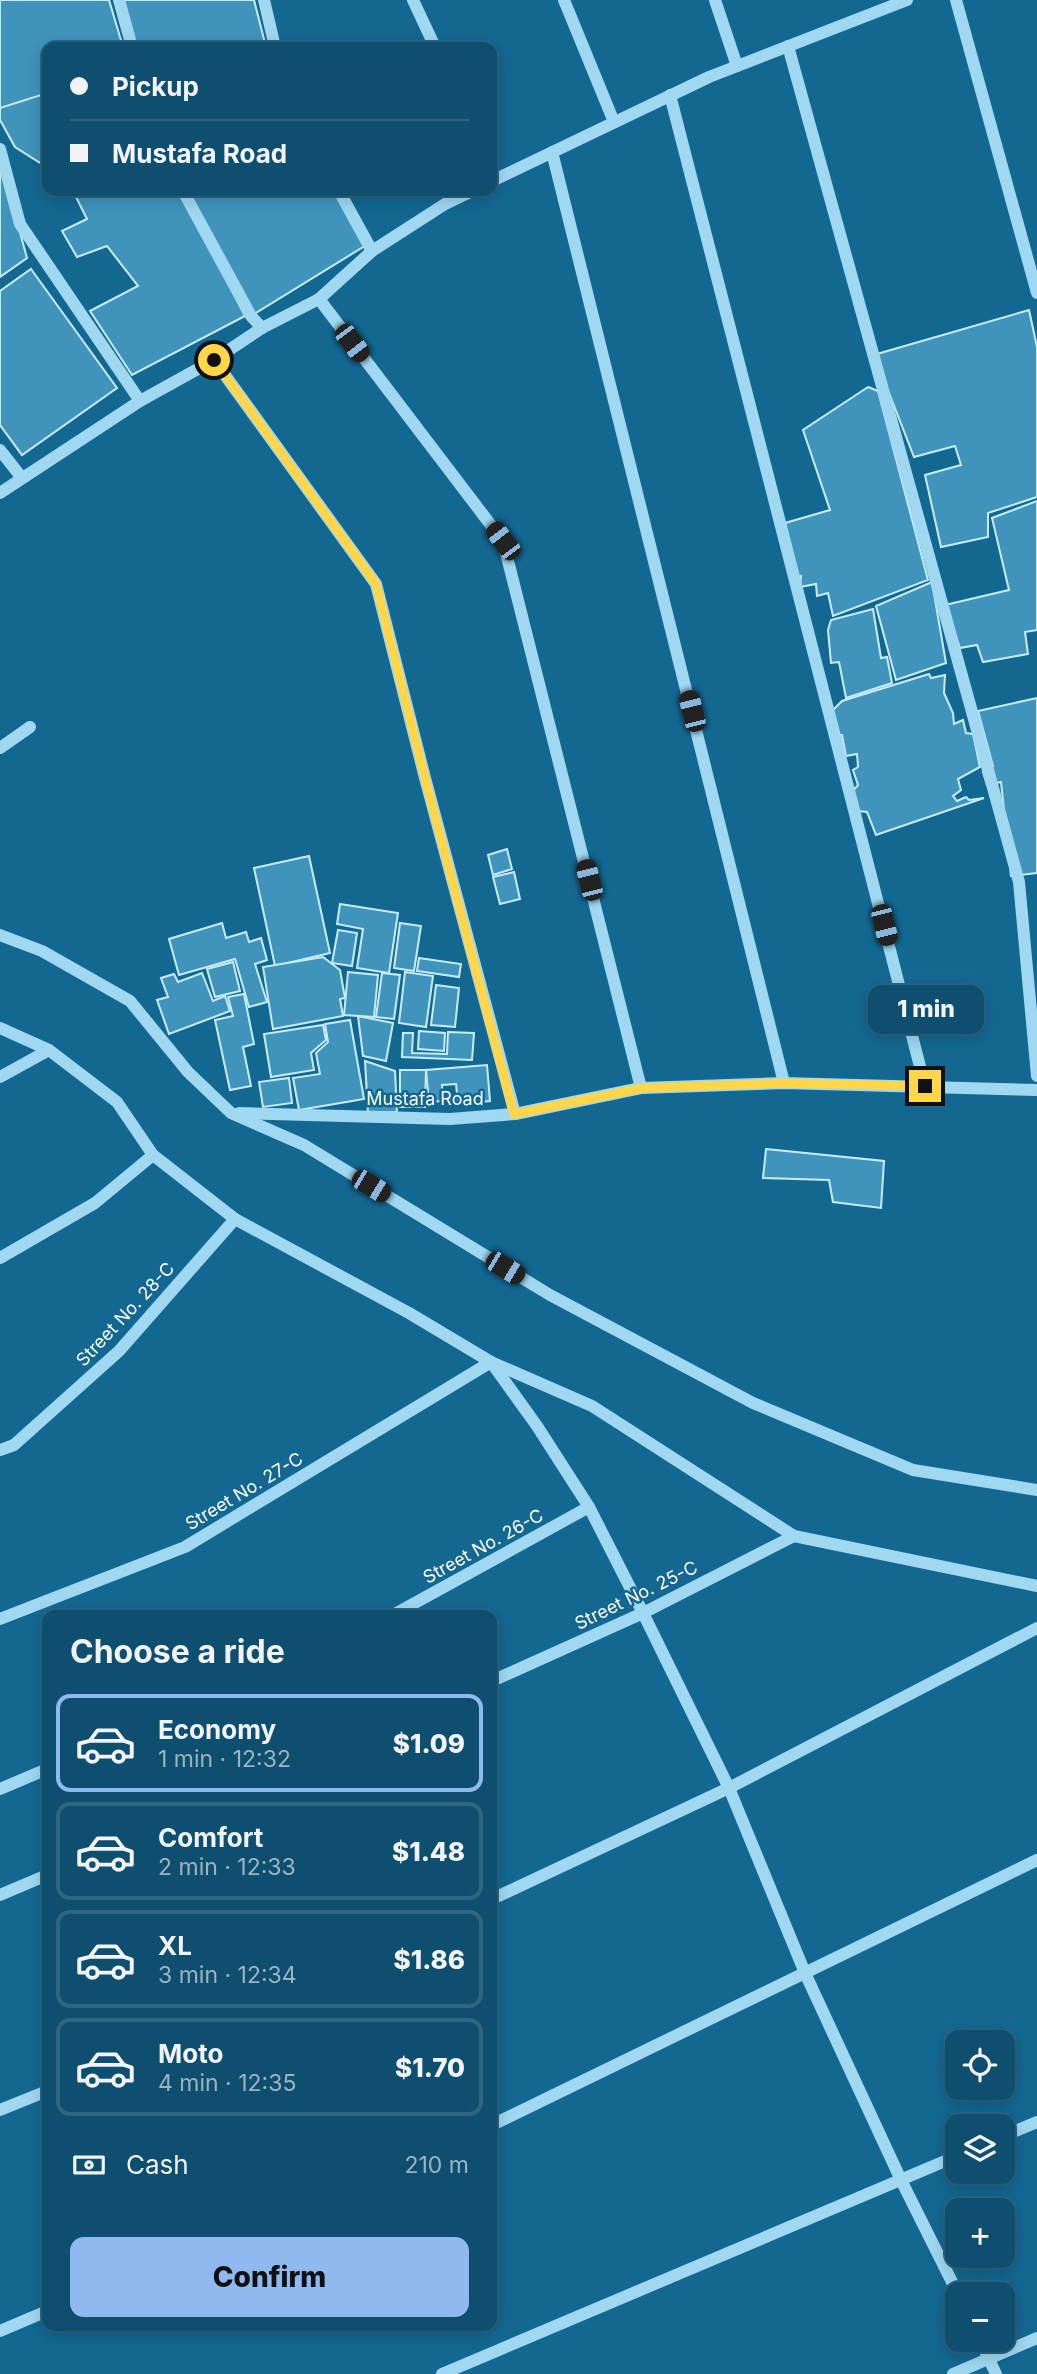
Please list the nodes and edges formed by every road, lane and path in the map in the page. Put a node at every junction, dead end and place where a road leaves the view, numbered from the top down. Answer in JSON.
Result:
{"nodes":[{"id":1,"x":119,"y":0,"type":"edge"},
{"id":2,"x":264,"y":0,"type":"edge"},
{"id":3,"x":413,"y":0,"type":"edge"},
{"id":4,"x":564,"y":0,"type":"edge"},
{"id":5,"x":715,"y":0,"type":"edge"},
{"id":6,"x":907,"y":0,"type":"edge"},
{"id":7,"x":956,"y":0,"type":"edge"},
{"id":8,"x":882,"y":5,"type":"edge"},
{"id":9,"x":131,"y":42,"type":"edge"},
{"id":10,"x":274,"y":42,"type":"edge"},
{"id":11,"x":433,"y":42,"type":"edge"},
{"id":12,"x":788,"y":46,"type":"junction"},
{"id":13,"x":737,"y":66,"type":"junction"},
{"id":14,"x":670,"y":95,"type":"junction"},
{"id":15,"x":614,"y":122,"type":"junction"},
{"id":16,"x":0,"y":149,"type":"edge"},
{"id":17,"x":552,"y":152,"type":"junction"},
{"id":18,"x":497,"y":175,"type":"edge"},
{"id":19,"x":186,"y":196,"type":"edge"},
{"id":20,"x":341,"y":196,"type":"edge"},
{"id":21,"x":462,"y":196,"type":"edge"},
{"id":22,"x":372,"y":251,"type":"junction"},
{"id":23,"x":1037,"y":293,"type":"edge"},
{"id":24,"x":319,"y":299,"type":"junction"},
{"id":25,"x":262,"y":328,"type":"junction"},
{"id":26,"x":214,"y":360,"type":"junction"},
{"id":27,"x":140,"y":401,"type":"junction"},
{"id":28,"x":0,"y":450,"type":"edge"},
{"id":29,"x":23,"y":478,"type":"junction"},
{"id":30,"x":0,"y":493,"type":"edge"},
{"id":31,"x":30,"y":727,"type":"dead end"},
{"id":32,"x":0,"y":748,"type":"edge"},
{"id":33,"x":0,"y":935,"type":"edge"},
{"id":34,"x":0,"y":1028,"type":"edge"},
{"id":35,"x":49,"y":1050,"type":"junction"},
{"id":36,"x":1037,"y":1076,"type":"edge"},
{"id":37,"x":0,"y":1077,"type":"edge"},
{"id":38,"x":784,"y":1083,"type":"junction"},
{"id":39,"x":925,"y":1086,"type":"junction"},
{"id":40,"x":642,"y":1088,"type":"junction"},
{"id":41,"x":1037,"y":1090,"type":"edge"},
{"id":42,"x":231,"y":1113,"type":"junction"},
{"id":43,"x":514,"y":1114,"type":"junction"},
{"id":44,"x":153,"y":1155,"type":"junction"},
{"id":45,"x":235,"y":1219,"type":"junction"},
{"id":46,"x":0,"y":1258,"type":"edge"},
{"id":47,"x":491,"y":1362,"type":"junction"},
{"id":48,"x":0,"y":1450,"type":"edge"},
{"id":49,"x":1037,"y":1490,"type":"edge"},
{"id":50,"x":589,"y":1507,"type":"junction"},
{"id":51,"x":794,"y":1536,"type":"junction"},
{"id":52,"x":1037,"y":1586,"type":"edge"},
{"id":53,"x":402,"y":1610,"type":"edge"},
{"id":54,"x":643,"y":1613,"type":"junction"},
{"id":55,"x":0,"y":1619,"type":"edge"},
{"id":56,"x":1037,"y":1628,"type":"edge"},
{"id":57,"x":497,"y":1679,"type":"edge"},
{"id":58,"x":42,"y":1771,"type":"edge"},
{"id":59,"x":729,"y":1788,"type":"junction"},
{"id":60,"x":0,"y":1789,"type":"edge"},
{"id":61,"x":1037,"y":1860,"type":"edge"},
{"id":62,"x":42,"y":1877,"type":"edge"},
{"id":63,"x":0,"y":1895,"type":"edge"},
{"id":64,"x":497,"y":1897,"type":"edge"},
{"id":65,"x":805,"y":1973,"type":"junction"},
{"id":66,"x":42,"y":2093,"type":"edge"},
{"id":67,"x":0,"y":2110,"type":"edge"},
{"id":68,"x":1037,"y":2122,"type":"edge"},
{"id":69,"x":497,"y":2123,"type":"edge"},
{"id":70,"x":1015,"y":2131,"type":"edge"},
{"id":71,"x":945,"y":2161,"type":"edge"},
{"id":72,"x":901,"y":2180,"type":"junction"},
{"id":73,"x":951,"y":2282,"type":"edge"},
{"id":74,"x":42,"y":2313,"type":"edge"},
{"id":75,"x":0,"y":2331,"type":"edge"},
{"id":76,"x":1037,"y":2338,"type":"edge"},
{"id":77,"x":986,"y":2352,"type":"edge"},
{"id":78,"x":989,"y":2359,"type":"junction"},
{"id":79,"x":442,"y":2374,"type":"edge"},
{"id":80,"x":953,"y":2374,"type":"edge"},
{"id":81,"x":996,"y":2374,"type":"edge"}],
"edges":[{"from":1,"to":9,"type":"street"},
{"from":2,"to":10,"type":"street"},
{"from":3,"to":11,"type":"street"},
{"from":4,"to":15,"type":"street"},
{"from":5,"to":13,"type":"street"},
{"from":6,"to":8,"type":"street"},
{"from":7,"to":23,"type":"street"},
{"from":8,"to":12,"type":"street"},
{"from":12,"to":13,"type":"street"},
{"from":12,"to":36,"type":"street"},
{"from":13,"to":14,"type":"street"},
{"from":14,"to":15,"type":"street"},
{"from":14,"to":39,"type":"street"},
{"from":15,"to":17,"type":"street"},
{"from":16,"to":27,"type":"street"},
{"from":17,"to":18,"type":"street"},
{"from":17,"to":38,"type":"street"},
{"from":19,"to":25,"type":"street"},
{"from":20,"to":22,"type":"street"},
{"from":21,"to":22,"type":"street"},
{"from":22,"to":24,"type":"street"},
{"from":24,"to":25,"type":"street"},
{"from":24,"to":40,"type":"street"},
{"from":25,"to":26,"type":"street"},
{"from":26,"to":27,"type":"street"},
{"from":26,"to":43,"type":"street"},
{"from":27,"to":29,"type":"street"},
{"from":28,"to":29,"type":"street"},
{"from":29,"to":30,"type":"street"},
{"from":31,"to":32,"type":"street"},
{"from":33,"to":42,"type":"street"},
{"from":34,"to":35,"type":"street"},
{"from":35,"to":37,"type":"street"},
{"from":35,"to":44,"type":"street"},
{"from":38,"to":39,"type":"street","name":"Mustafa Road"},
{"from":38,"to":40,"type":"street","name":"Mustafa Road"},
{"from":39,"to":41,"type":"street","name":"Mustafa Road"},
{"from":40,"to":43,"type":"street","name":"Mustafa Road"},
{"from":42,"to":43,"type":"street","name":"Mustafa Road"},
{"from":42,"to":49,"type":"street"},
{"from":44,"to":45,"type":"street"},
{"from":44,"to":46,"type":"street"},
{"from":45,"to":47,"type":"street"},
{"from":45,"to":48,"type":"street","name":"Street No. 28-C"},
{"from":47,"to":50,"type":"street"},
{"from":47,"to":51,"type":"street"},
{"from":47,"to":55,"type":"street","name":"Street No. 27-C"},
{"from":50,"to":53,"type":"street","name":"Street No. 26-C"},
{"from":50,"to":54,"type":"street"},
{"from":51,"to":52,"type":"street"},
{"from":51,"to":54,"type":"street","name":"Street No. 25-C"},
{"from":54,"to":57,"type":"street","name":"Street No. 25-C"},
{"from":54,"to":59,"type":"street"},
{"from":56,"to":59,"type":"street"},
{"from":58,"to":60,"type":"street"},
{"from":59,"to":64,"type":"street"},
{"from":59,"to":65,"type":"street"},
{"from":61,"to":65,"type":"street"},
{"from":62,"to":63,"type":"street"},
{"from":65,"to":69,"type":"street"},
{"from":65,"to":72,"type":"street"},
{"from":66,"to":67,"type":"street"},
{"from":68,"to":70,"type":"street"},
{"from":71,"to":72,"type":"street"},
{"from":72,"to":73,"type":"street"},
{"from":72,"to":79,"type":"street"},
{"from":74,"to":75,"type":"street"},
{"from":76,"to":78,"type":"street"},
{"from":77,"to":78,"type":"street"},
{"from":78,"to":80,"type":"street"},
{"from":78,"to":81,"type":"street"}]}
